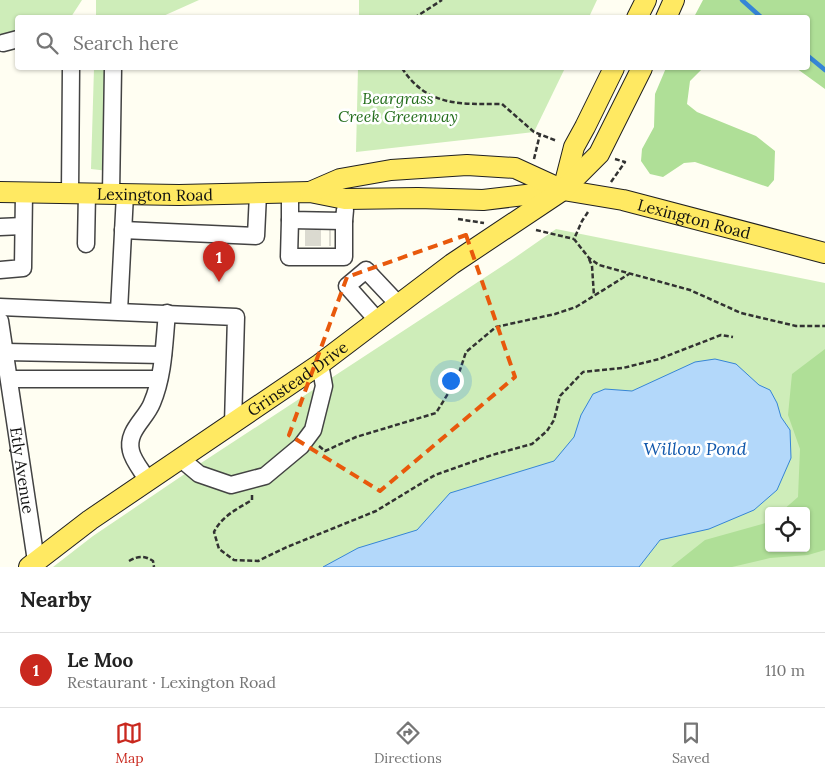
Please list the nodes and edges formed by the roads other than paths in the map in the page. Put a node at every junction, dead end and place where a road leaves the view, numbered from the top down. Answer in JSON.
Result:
{"nodes":[{"id":1,"x":646,"y":0,"type":"edge"},
{"id":2,"x":674,"y":0,"type":"edge"},
{"id":3,"x":638,"y":15,"type":"edge"},
{"id":4,"x":667,"y":15,"type":"edge"},
{"id":5,"x":71,"y":70,"type":"edge"},
{"id":6,"x":112,"y":70,"type":"edge"},
{"id":7,"x":613,"y":70,"type":"edge"},
{"id":8,"x":641,"y":70,"type":"edge"},
{"id":9,"x":564,"y":190,"type":"junction"},
{"id":10,"x":0,"y":192,"type":"edge"},
{"id":11,"x":24,"y":192,"type":"junction"},
{"id":12,"x":310,"y":192,"type":"junction"},
{"id":13,"x":79,"y":193,"type":"junction"},
{"id":14,"x":118,"y":194,"type":"junction"},
{"id":15,"x":258,"y":194,"type":"junction"},
{"id":16,"x":290,"y":194,"type":"junction"},
{"id":17,"x":345,"y":199,"type":"junction"},
{"id":18,"x":290,"y":220,"type":"junction"},
{"id":19,"x":344,"y":221,"type":"junction"},
{"id":20,"x":23,"y":226,"type":"junction"},
{"id":21,"x":0,"y":227,"type":"edge"},
{"id":22,"x":123,"y":230,"type":"junction"},
{"id":23,"x":86,"y":244,"type":"dead end"},
{"id":24,"x":825,"y":253,"type":"edge"},
{"id":25,"x":344,"y":257,"type":"junction"},
{"id":26,"x":0,"y":270,"type":"edge"},
{"id":27,"x":358,"y":276,"type":"junction"},
{"id":28,"x":399,"y":305,"type":"junction"},
{"id":29,"x":0,"y":307,"type":"edge"},
{"id":30,"x":119,"y":311,"type":"junction"},
{"id":31,"x":167,"y":313,"type":"junction"},
{"id":32,"x":0,"y":321,"type":"edge"},
{"id":33,"x":378,"y":321,"type":"junction"},
{"id":34,"x":5,"y":352,"type":"junction"},
{"id":35,"x":163,"y":355,"type":"junction"},
{"id":36,"x":320,"y":364,"type":"junction"},
{"id":37,"x":9,"y":379,"type":"junction"},
{"id":38,"x":159,"y":379,"type":"junction"},
{"id":39,"x":233,"y":424,"type":"junction"},
{"id":40,"x":181,"y":459,"type":"junction"},
{"id":41,"x":148,"y":481,"type":"junction"},
{"id":42,"x":33,"y":564,"type":"edge"}],
"edges":[{"from":1,"to":3,"type":"main road"},
{"from":2,"to":4,"type":"main road"},
{"from":5,"to":13,"type":"street"},
{"from":6,"to":14,"type":"street"},
{"from":7,"to":9,"type":"main road"},
{"from":8,"to":9,"type":"main road","name":"Grinstead Drive"},
{"from":9,"to":12,"type":"main road","name":"Lexington Road"},
{"from":9,"to":17,"type":"main road","name":"Lexington Road"},
{"from":9,"to":24,"type":"main road","name":"Lexington Road"},
{"from":9,"to":28,"type":"main road","name":"Grinstead Drive"},
{"from":10,"to":11,"type":"main road","name":"Lexington Road"},
{"from":11,"to":13,"type":"main road","name":"Lexington Road"},
{"from":11,"to":20,"type":"street"},
{"from":12,"to":16,"type":"main road","name":"Lexington Road"},
{"from":12,"to":17,"type":"main road","name":"Lexington Road"},
{"from":13,"to":14,"type":"main road","name":"Lexington Road"},
{"from":13,"to":23,"type":"street"},
{"from":14,"to":15,"type":"main road","name":"Lexington Road"},
{"from":14,"to":22,"type":"street"},
{"from":15,"to":16,"type":"main road","name":"Lexington Road"},
{"from":15,"to":22,"type":"street"},
{"from":16,"to":18,"type":"street"},
{"from":17,"to":19,"type":"street"},
{"from":18,"to":19,"type":"street"},
{"from":18,"to":25,"type":"street"},
{"from":19,"to":25,"type":"street"},
{"from":20,"to":21,"type":"street"},
{"from":20,"to":26,"type":"street"},
{"from":22,"to":30,"type":"street"},
{"from":25,"to":27,"type":"street"},
{"from":27,"to":28,"type":"street"},
{"from":27,"to":33,"type":"street"},
{"from":28,"to":33,"type":"main road","name":"Grinstead Drive"},
{"from":29,"to":30,"type":"street"},
{"from":30,"to":31,"type":"street"},
{"from":31,"to":35,"type":"street"},
{"from":31,"to":39,"type":"street"},
{"from":32,"to":34,"type":"street","name":"Etly Avenue"},
{"from":33,"to":36,"type":"main road","name":"Grinstead Drive"},
{"from":34,"to":35,"type":"street"},
{"from":34,"to":37,"type":"street","name":"Etly Avenue"},
{"from":35,"to":38,"type":"street"},
{"from":36,"to":39,"type":"main road","name":"Grinstead Drive"},
{"from":36,"to":40,"type":"street"},
{"from":37,"to":38,"type":"street"},
{"from":37,"to":42,"type":"street","name":"Etly Avenue"},
{"from":38,"to":41,"type":"street"},
{"from":39,"to":40,"type":"main road","name":"Grinstead Drive"},
{"from":40,"to":41,"type":"main road","name":"Grinstead Drive"},
{"from":41,"to":42,"type":"main road","name":"Grinstead Drive"}]}
